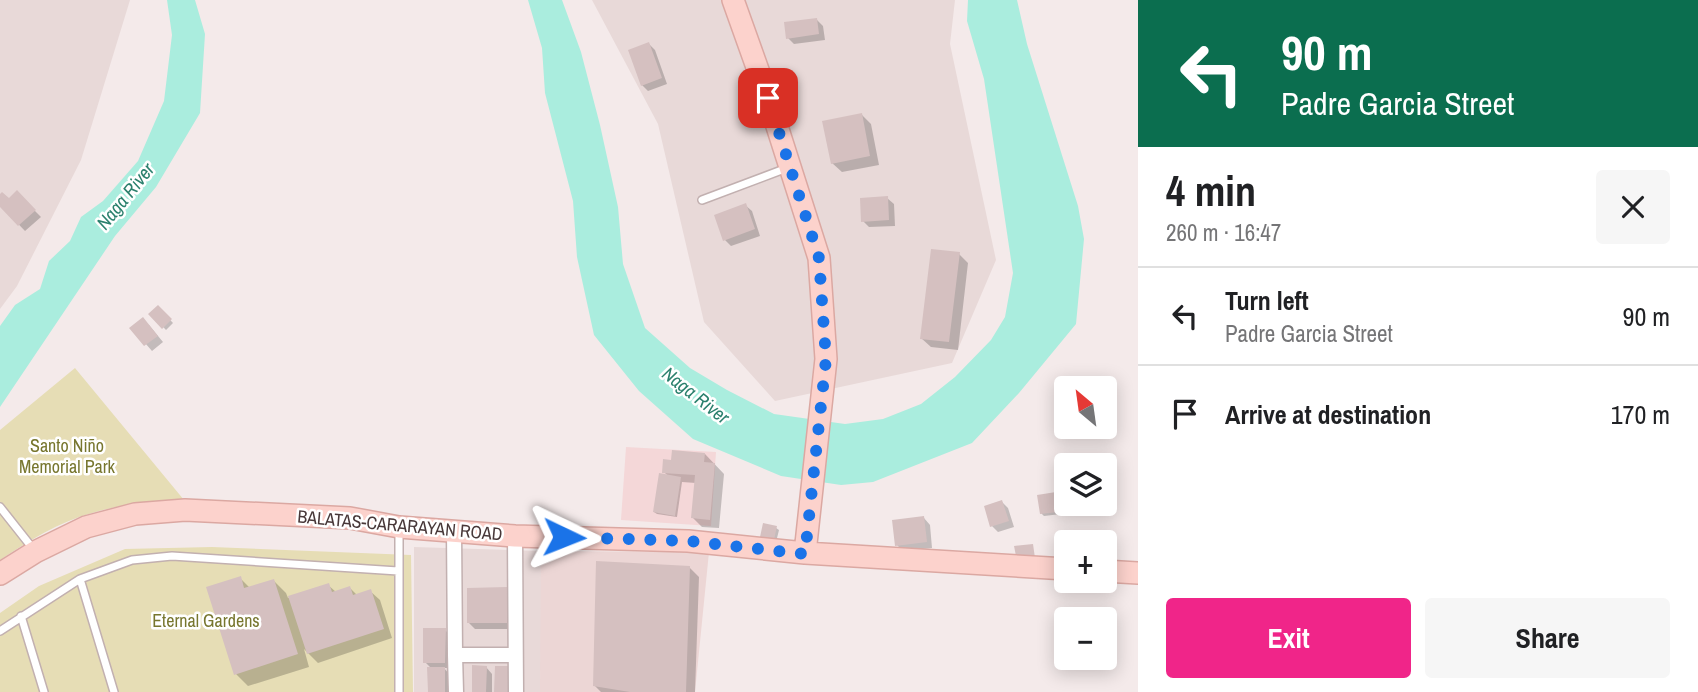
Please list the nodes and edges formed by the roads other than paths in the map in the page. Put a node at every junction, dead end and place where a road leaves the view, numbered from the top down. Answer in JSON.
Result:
{"nodes":[{"id":1,"x":733,"y":0,"type":"edge"},
{"id":2,"x":790,"y":167,"type":"junction"},
{"id":3,"x":702,"y":200,"type":"dead end"},
{"id":4,"x":0,"y":507,"type":"edge"},
{"id":5,"x":399,"y":527,"type":"junction"},
{"id":6,"x":454,"y":530,"type":"junction"},
{"id":7,"x":515,"y":536,"type":"junction"},
{"id":8,"x":35,"y":552,"type":"junction"},
{"id":9,"x":805,"y":554,"type":"junction"},
{"id":10,"x":1054,"y":568,"type":"edge"},
{"id":11,"x":398,"y":571,"type":"junction"},
{"id":12,"x":1117,"y":572,"type":"edge"},
{"id":13,"x":1138,"y":573,"type":"edge"},
{"id":14,"x":0,"y":575,"type":"edge"},
{"id":15,"x":80,"y":579,"type":"junction"},
{"id":16,"x":21,"y":616,"type":"junction"},
{"id":17,"x":0,"y":631,"type":"edge"},
{"id":18,"x":455,"y":655,"type":"junction"},
{"id":19,"x":515,"y":655,"type":"junction"},
{"id":20,"x":44,"y":692,"type":"edge"},
{"id":21,"x":114,"y":692,"type":"edge"},
{"id":22,"x":399,"y":692,"type":"edge"},
{"id":23,"x":456,"y":692,"type":"edge"},
{"id":24,"x":516,"y":692,"type":"edge"}],
"edges":[{"from":1,"to":2,"type":"main road"},
{"from":2,"to":3,"type":"lane"},
{"from":2,"to":9,"type":"main road"},
{"from":4,"to":8,"type":"lane"},
{"from":5,"to":6,"type":"main road","name":"BALATAS-CARARAYAN ROAD"},
{"from":5,"to":8,"type":"main road","name":"BALATAS-CARARAYAN ROAD"},
{"from":5,"to":11,"type":"lane"},
{"from":6,"to":7,"type":"main road","name":"BALATAS-CARARAYAN ROAD"},
{"from":6,"to":18,"type":"street"},
{"from":7,"to":9,"type":"main road","name":"BALATAS-CARARAYAN ROAD"},
{"from":7,"to":19,"type":"street"},
{"from":8,"to":14,"type":"main road","name":"BALATAS-CARARAYAN ROAD"},
{"from":9,"to":10,"type":"main road","name":"BALATAS-CARARAYAN ROAD"},
{"from":11,"to":15,"type":"lane"},
{"from":11,"to":22,"type":"lane"},
{"from":12,"to":13,"type":"main road"},
{"from":15,"to":16,"type":"lane"},
{"from":15,"to":21,"type":"lane"},
{"from":16,"to":17,"type":"lane"},
{"from":16,"to":20,"type":"lane"},
{"from":18,"to":19,"type":"street"},
{"from":18,"to":23,"type":"street"},
{"from":19,"to":24,"type":"street"}]}
